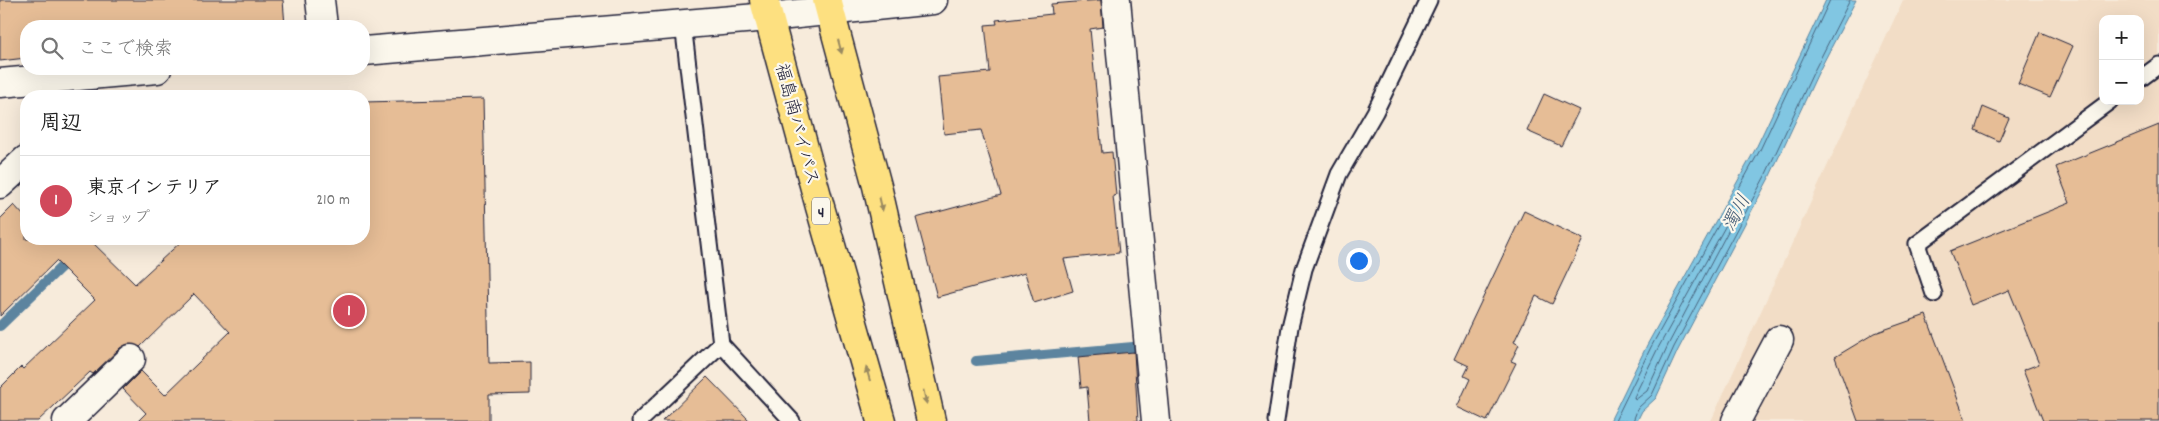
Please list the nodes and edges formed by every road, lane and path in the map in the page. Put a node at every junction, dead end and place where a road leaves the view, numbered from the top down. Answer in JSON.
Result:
{"nodes":[{"id":1,"x":320,"y":0,"type":"edge"},
{"id":2,"x":933,"y":0,"type":"edge"},
{"id":3,"x":1116,"y":0,"type":"edge"},
{"id":4,"x":1428,"y":0,"type":"edge"},
{"id":5,"x":828,"y":5,"type":"edge"},
{"id":6,"x":767,"y":8,"type":"edge"},
{"id":7,"x":322,"y":20,"type":"edge"},
{"id":8,"x":684,"y":24,"type":"junction"},
{"id":9,"x":370,"y":50,"type":"edge"},
{"id":10,"x":2159,"y":65,"type":"edge"},
{"id":11,"x":119,"y":75,"type":"edge"},
{"id":12,"x":2144,"y":76,"type":"edge"},
{"id":13,"x":0,"y":82,"type":"edge"},
{"id":14,"x":36,"y":88,"type":"edge"},
{"id":15,"x":2105,"y":105,"type":"edge"},
{"id":16,"x":20,"y":166,"type":"edge"},
{"id":17,"x":0,"y":184,"type":"edge"},
{"id":18,"x":1934,"y":294,"type":"dead end"},
{"id":19,"x":1779,"y":340,"type":"dead end"},
{"id":20,"x":721,"y":344,"type":"junction"},
{"id":21,"x":132,"y":358,"type":"dead end"},
{"id":22,"x":67,"y":421,"type":"edge"},
{"id":23,"x":640,"y":421,"type":"edge"},
{"id":24,"x":792,"y":421,"type":"edge"},
{"id":25,"x":881,"y":421,"type":"edge"},
{"id":26,"x":931,"y":421,"type":"edge"},
{"id":27,"x":1156,"y":421,"type":"edge"},
{"id":28,"x":1276,"y":421,"type":"edge"},
{"id":29,"x":1736,"y":421,"type":"edge"}],
"edges":[{"from":1,"to":7,"type":"street"},
{"from":2,"to":5,"type":"street"},
{"from":3,"to":27,"type":"street"},
{"from":4,"to":28,"type":"lane"},
{"from":5,"to":6,"type":"street"},
{"from":5,"to":26,"type":"highway","one_way":true},
{"from":6,"to":8,"type":"street"},
{"from":25,"to":6,"type":"highway","name":"福島南バイパス","number":"4","one_way":true},
{"from":8,"to":9,"type":"street"},
{"from":8,"to":20,"type":"lane"},
{"from":10,"to":12,"type":"lane"},
{"from":11,"to":14,"type":"street"},
{"from":13,"to":14,"type":"street"},
{"from":15,"to":18,"type":"lane"},
{"from":16,"to":17,"type":"street"},
{"from":19,"to":29,"type":"street"},
{"from":20,"to":23,"type":"lane"},
{"from":20,"to":24,"type":"lane"},
{"from":21,"to":22,"type":"street"}]}
